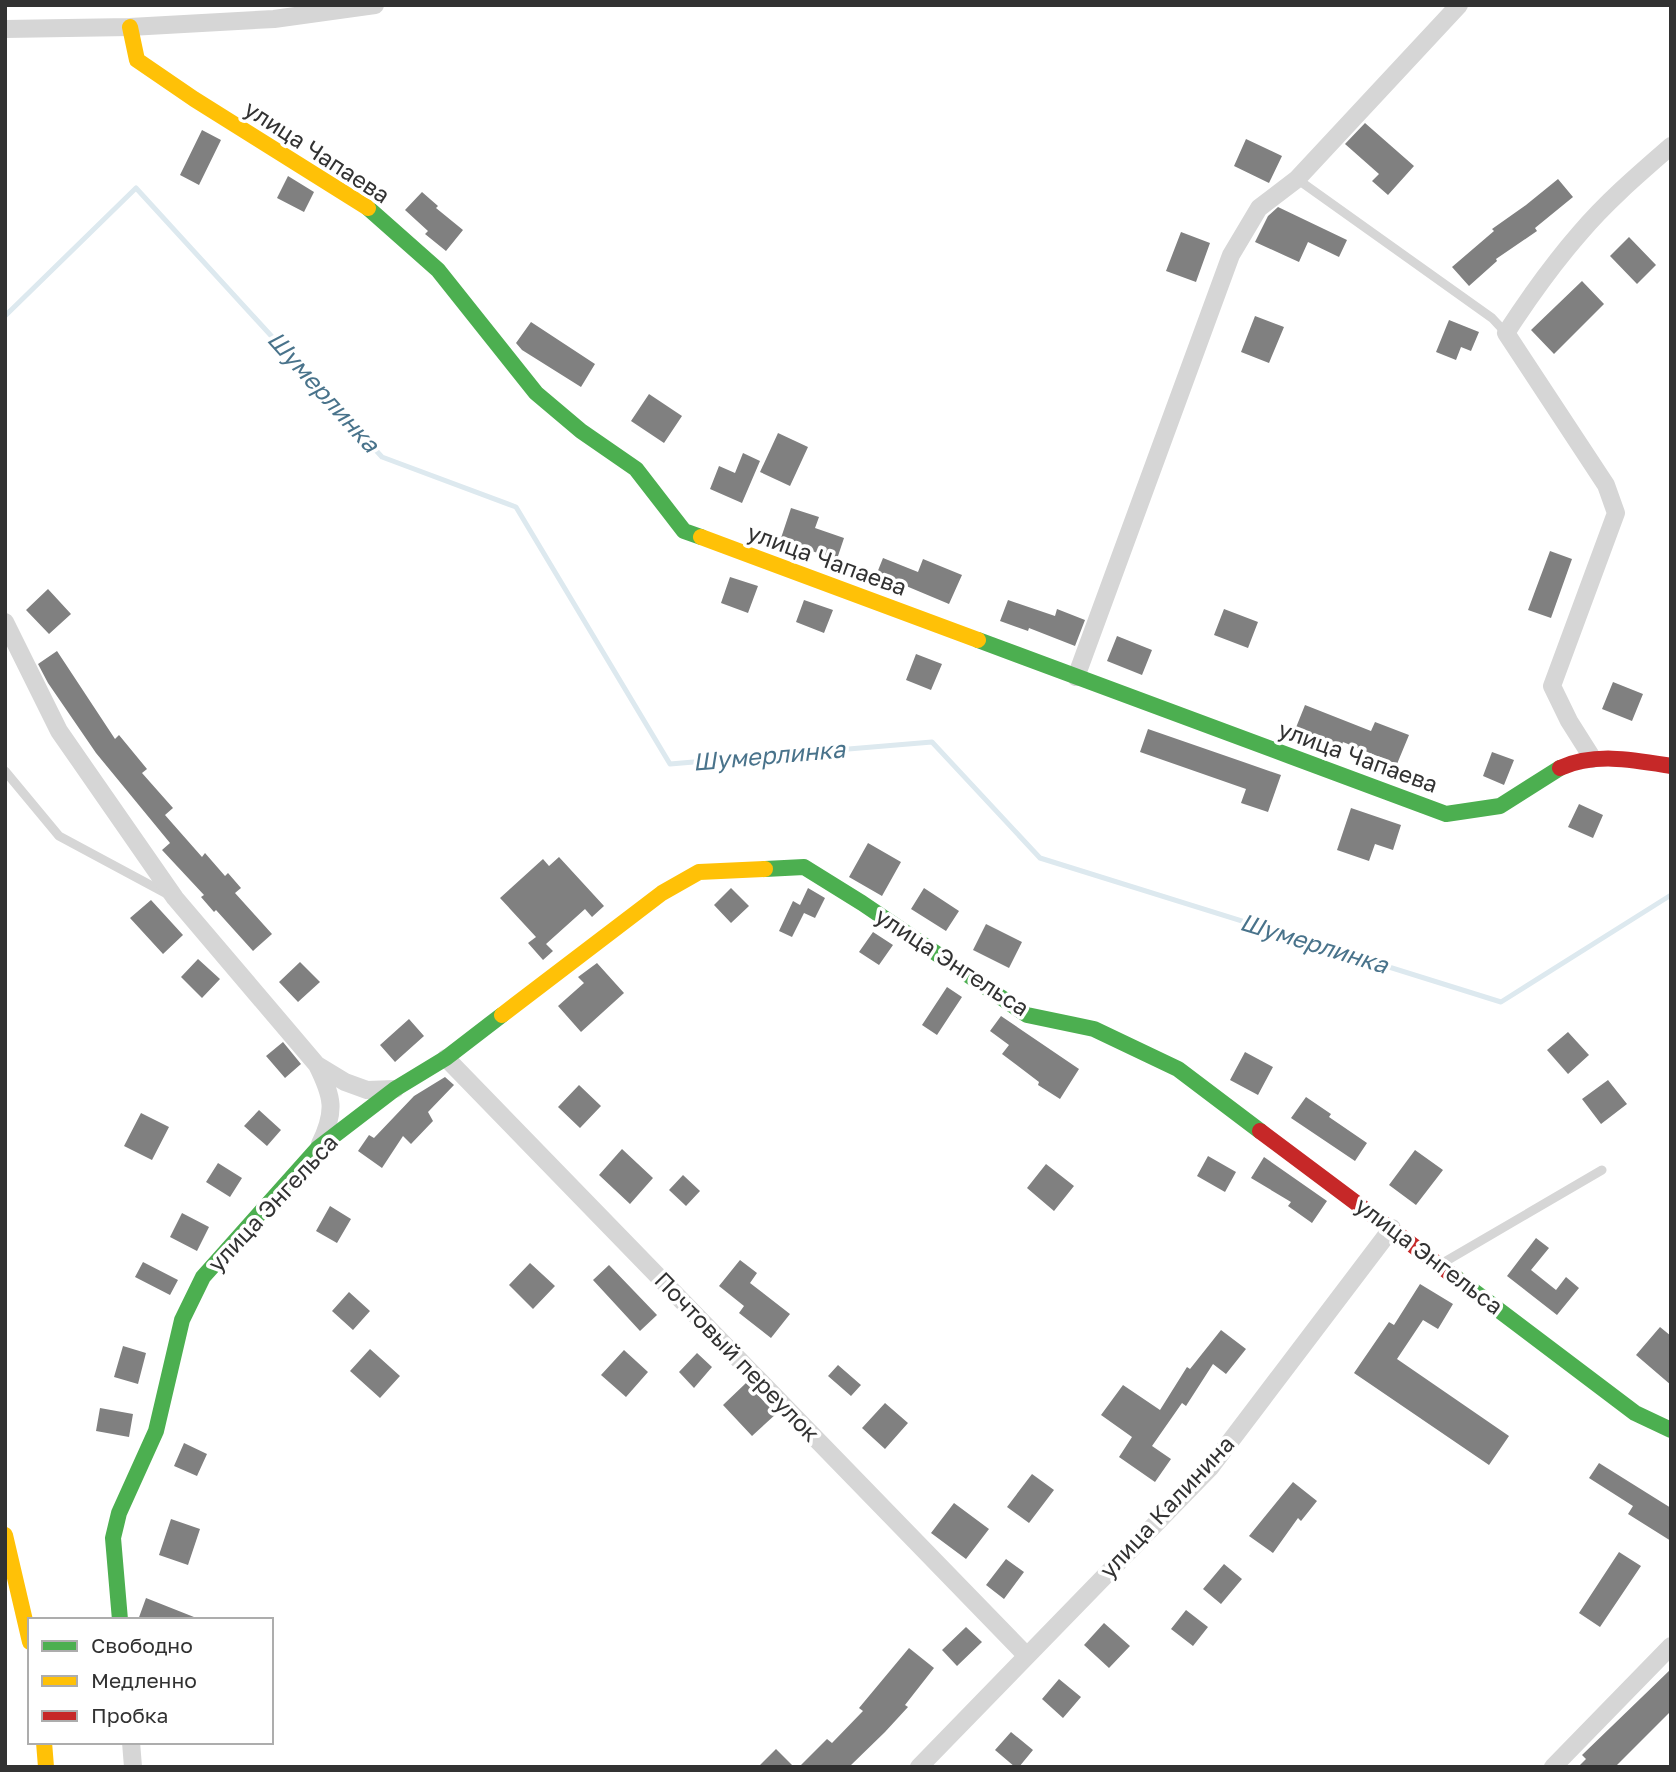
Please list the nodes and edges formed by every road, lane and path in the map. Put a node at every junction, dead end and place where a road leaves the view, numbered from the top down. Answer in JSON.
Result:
{"nodes":[{"id":1,"x":375,"y":5,"type":"edge"},
{"id":2,"x":1459,"y":5,"type":"edge"},
{"id":3,"x":130,"y":27,"type":"junction"},
{"id":4,"x":5,"y":29,"type":"edge"},
{"id":5,"x":1671,"y":146,"type":"edge"},
{"id":6,"x":1297,"y":179,"type":"junction"},
{"id":7,"x":1506,"y":333,"type":"junction"},
{"id":8,"x":5,"y":622,"type":"edge"},
{"id":9,"x":1076,"y":677,"type":"junction"},
{"id":10,"x":1593,"y":758,"type":"junction"},
{"id":11,"x":1671,"y":766,"type":"edge"},
{"id":12,"x":5,"y":771,"type":"edge"},
{"id":13,"x":175,"y":898,"type":"junction"},
{"id":14,"x":446,"y":1058,"type":"junction"},
{"id":15,"x":317,"y":1065,"type":"junction"},
{"id":16,"x":395,"y":1089,"type":"junction"},
{"id":17,"x":318,"y":1148,"type":"junction"},
{"id":18,"x":1602,"y":1170,"type":"dead end"},
{"id":19,"x":1392,"y":1228,"type":"junction"},
{"id":20,"x":1440,"y":1265,"type":"junction"},
{"id":21,"x":1671,"y":1430,"type":"edge"},
{"id":22,"x":5,"y":1535,"type":"edge"},
{"id":23,"x":120,"y":1618,"type":"edge"},
{"id":24,"x":28,"y":1633,"type":"edge"},
{"id":25,"x":1671,"y":1646,"type":"edge"},
{"id":26,"x":1027,"y":1656,"type":"junction"},
{"id":27,"x":44,"y":1744,"type":"edge"},
{"id":28,"x":54,"y":1744,"type":"edge"},
{"id":29,"x":131,"y":1744,"type":"edge"},
{"id":30,"x":46,"y":1767,"type":"edge"},
{"id":31,"x":60,"y":1767,"type":"edge"},
{"id":32,"x":133,"y":1767,"type":"edge"},
{"id":33,"x":919,"y":1767,"type":"edge"},
{"id":34,"x":1553,"y":1767,"type":"edge"}],
"edges":[{"from":1,"to":3,"type":"street"},
{"from":2,"to":6,"type":"street"},
{"from":3,"to":4,"type":"street"},
{"from":3,"to":9,"type":"street","name":"улица Чапаева"},
{"from":5,"to":7,"type":"street"},
{"from":6,"to":7,"type":"lane"},
{"from":6,"to":9,"type":"street"},
{"from":7,"to":10,"type":"street"},
{"from":8,"to":13,"type":"street"},
{"from":9,"to":10,"type":"street","name":"улица Чапаева"},
{"from":10,"to":11,"type":"street","name":"улица Чапаева"},
{"from":12,"to":13,"type":"lane"},
{"from":13,"to":15,"type":"street"},
{"from":14,"to":16,"type":"street","name":"улица Энгельса"},
{"from":14,"to":19,"type":"street","name":"улица Энгельса"},
{"from":14,"to":26,"type":"street","name":"Почтовый переулок"},
{"from":15,"to":16,"type":"street"},
{"from":15,"to":17,"type":"street"},
{"from":16,"to":17,"type":"street","name":"улица Энгельса"},
{"from":17,"to":23,"type":"street","name":"улица Энгельса"},
{"from":18,"to":20,"type":"lane"},
{"from":19,"to":20,"type":"street","name":"улица Энгельса"},
{"from":19,"to":26,"type":"street","name":"улица Калинина"},
{"from":20,"to":21,"type":"street","name":"улица Энгельса"},
{"from":22,"to":24,"type":"street"},
{"from":25,"to":34,"type":"street"},
{"from":26,"to":33,"type":"street","name":"улица Калинина"},
{"from":27,"to":30,"type":"street"},
{"from":28,"to":31,"type":"street"},
{"from":29,"to":32,"type":"street"}]}
